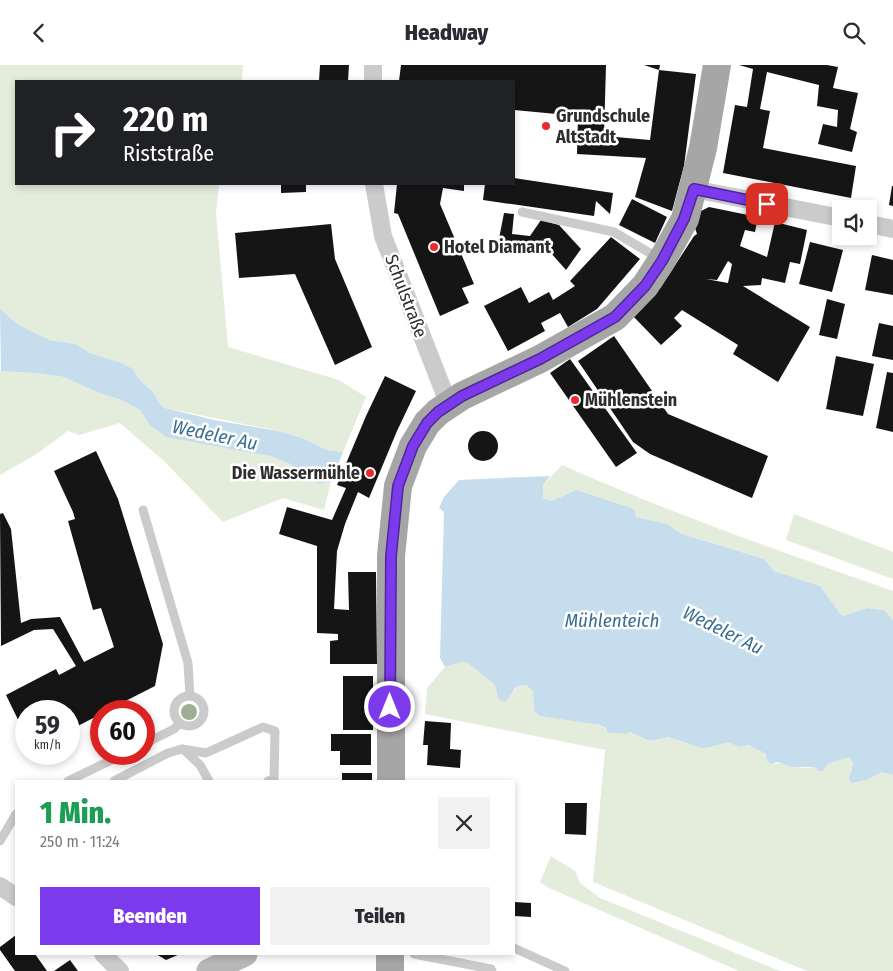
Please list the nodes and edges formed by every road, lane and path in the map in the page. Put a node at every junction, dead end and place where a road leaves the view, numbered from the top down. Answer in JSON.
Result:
{"nodes":[{"id":1,"x":373,"y":65,"type":"edge"},
{"id":2,"x":717,"y":65,"type":"edge"},
{"id":3,"x":373,"y":80,"type":"edge"},
{"id":4,"x":374,"y":185,"type":"edge"},
{"id":5,"x":694,"y":189,"type":"junction"},
{"id":6,"x":522,"y":212,"type":"dead end"},
{"id":7,"x":832,"y":216,"type":"edge"},
{"id":8,"x":877,"y":226,"type":"edge"},
{"id":9,"x":893,"y":229,"type":"edge"},
{"id":10,"x":662,"y":261,"type":"junction"},
{"id":11,"x":449,"y":405,"type":"junction"},
{"id":12,"x":143,"y":510,"type":"dead end"},
{"id":13,"x":190,"y":696,"type":"junction"},
{"id":14,"x":180,"y":723,"type":"junction"},
{"id":15,"x":155,"y":738,"type":"edge"},
{"id":16,"x":182,"y":749,"type":"junction"},
{"id":17,"x":101,"y":765,"type":"edge"},
{"id":18,"x":70,"y":780,"type":"edge"},
{"id":19,"x":116,"y":780,"type":"edge"},
{"id":20,"x":208,"y":780,"type":"edge"},
{"id":21,"x":271,"y":780,"type":"edge"},
{"id":22,"x":391,"y":780,"type":"edge"},
{"id":23,"x":15,"y":816,"type":"edge"},
{"id":24,"x":15,"y":831,"type":"edge"},
{"id":25,"x":2,"y":838,"type":"edge"},
{"id":26,"x":0,"y":886,"type":"edge"},
{"id":27,"x":15,"y":896,"type":"edge"},
{"id":28,"x":515,"y":948,"type":"edge"},
{"id":29,"x":104,"y":955,"type":"edge"},
{"id":30,"x":243,"y":955,"type":"edge"},
{"id":31,"x":390,"y":955,"type":"edge"},
{"id":32,"x":419,"y":955,"type":"edge"},
{"id":33,"x":120,"y":971,"type":"edge"},
{"id":34,"x":210,"y":971,"type":"edge"},
{"id":35,"x":390,"y":971,"type":"edge"},
{"id":36,"x":492,"y":971,"type":"edge"},
{"id":37,"x":565,"y":971,"type":"edge"}],
"edges":[{"from":1,"to":3,"type":"street"},
{"from":2,"to":5,"type":"main road"},
{"from":4,"to":11,"type":"street","name":"Schulstraße"},
{"from":5,"to":7,"type":"street"},
{"from":5,"to":10,"type":"main road"},
{"from":6,"to":10,"type":"lane"},
{"from":8,"to":9,"type":"street"},
{"from":10,"to":11,"type":"main road"},
{"from":11,"to":22,"type":"main road"},
{"from":12,"to":13,"type":"lane"},
{"from":13,"to":14,"type":"lane"},
{"from":13,"to":14,"type":"lane"},
{"from":14,"to":15,"type":"lane"},
{"from":16,"to":19,"type":"lane"},
{"from":16,"to":20,"type":"lane"},
{"from":16,"to":21,"type":"lane"},
{"from":17,"to":18,"type":"lane"},
{"from":23,"to":25,"type":"lane"},
{"from":24,"to":25,"type":"lane"},
{"from":26,"to":27,"type":"street"},
{"from":28,"to":37,"type":"lane"},
{"from":29,"to":33,"type":"street"},
{"from":30,"to":34,"type":"street"},
{"from":31,"to":35,"type":"main road"},
{"from":32,"to":36,"type":"lane"}]}
